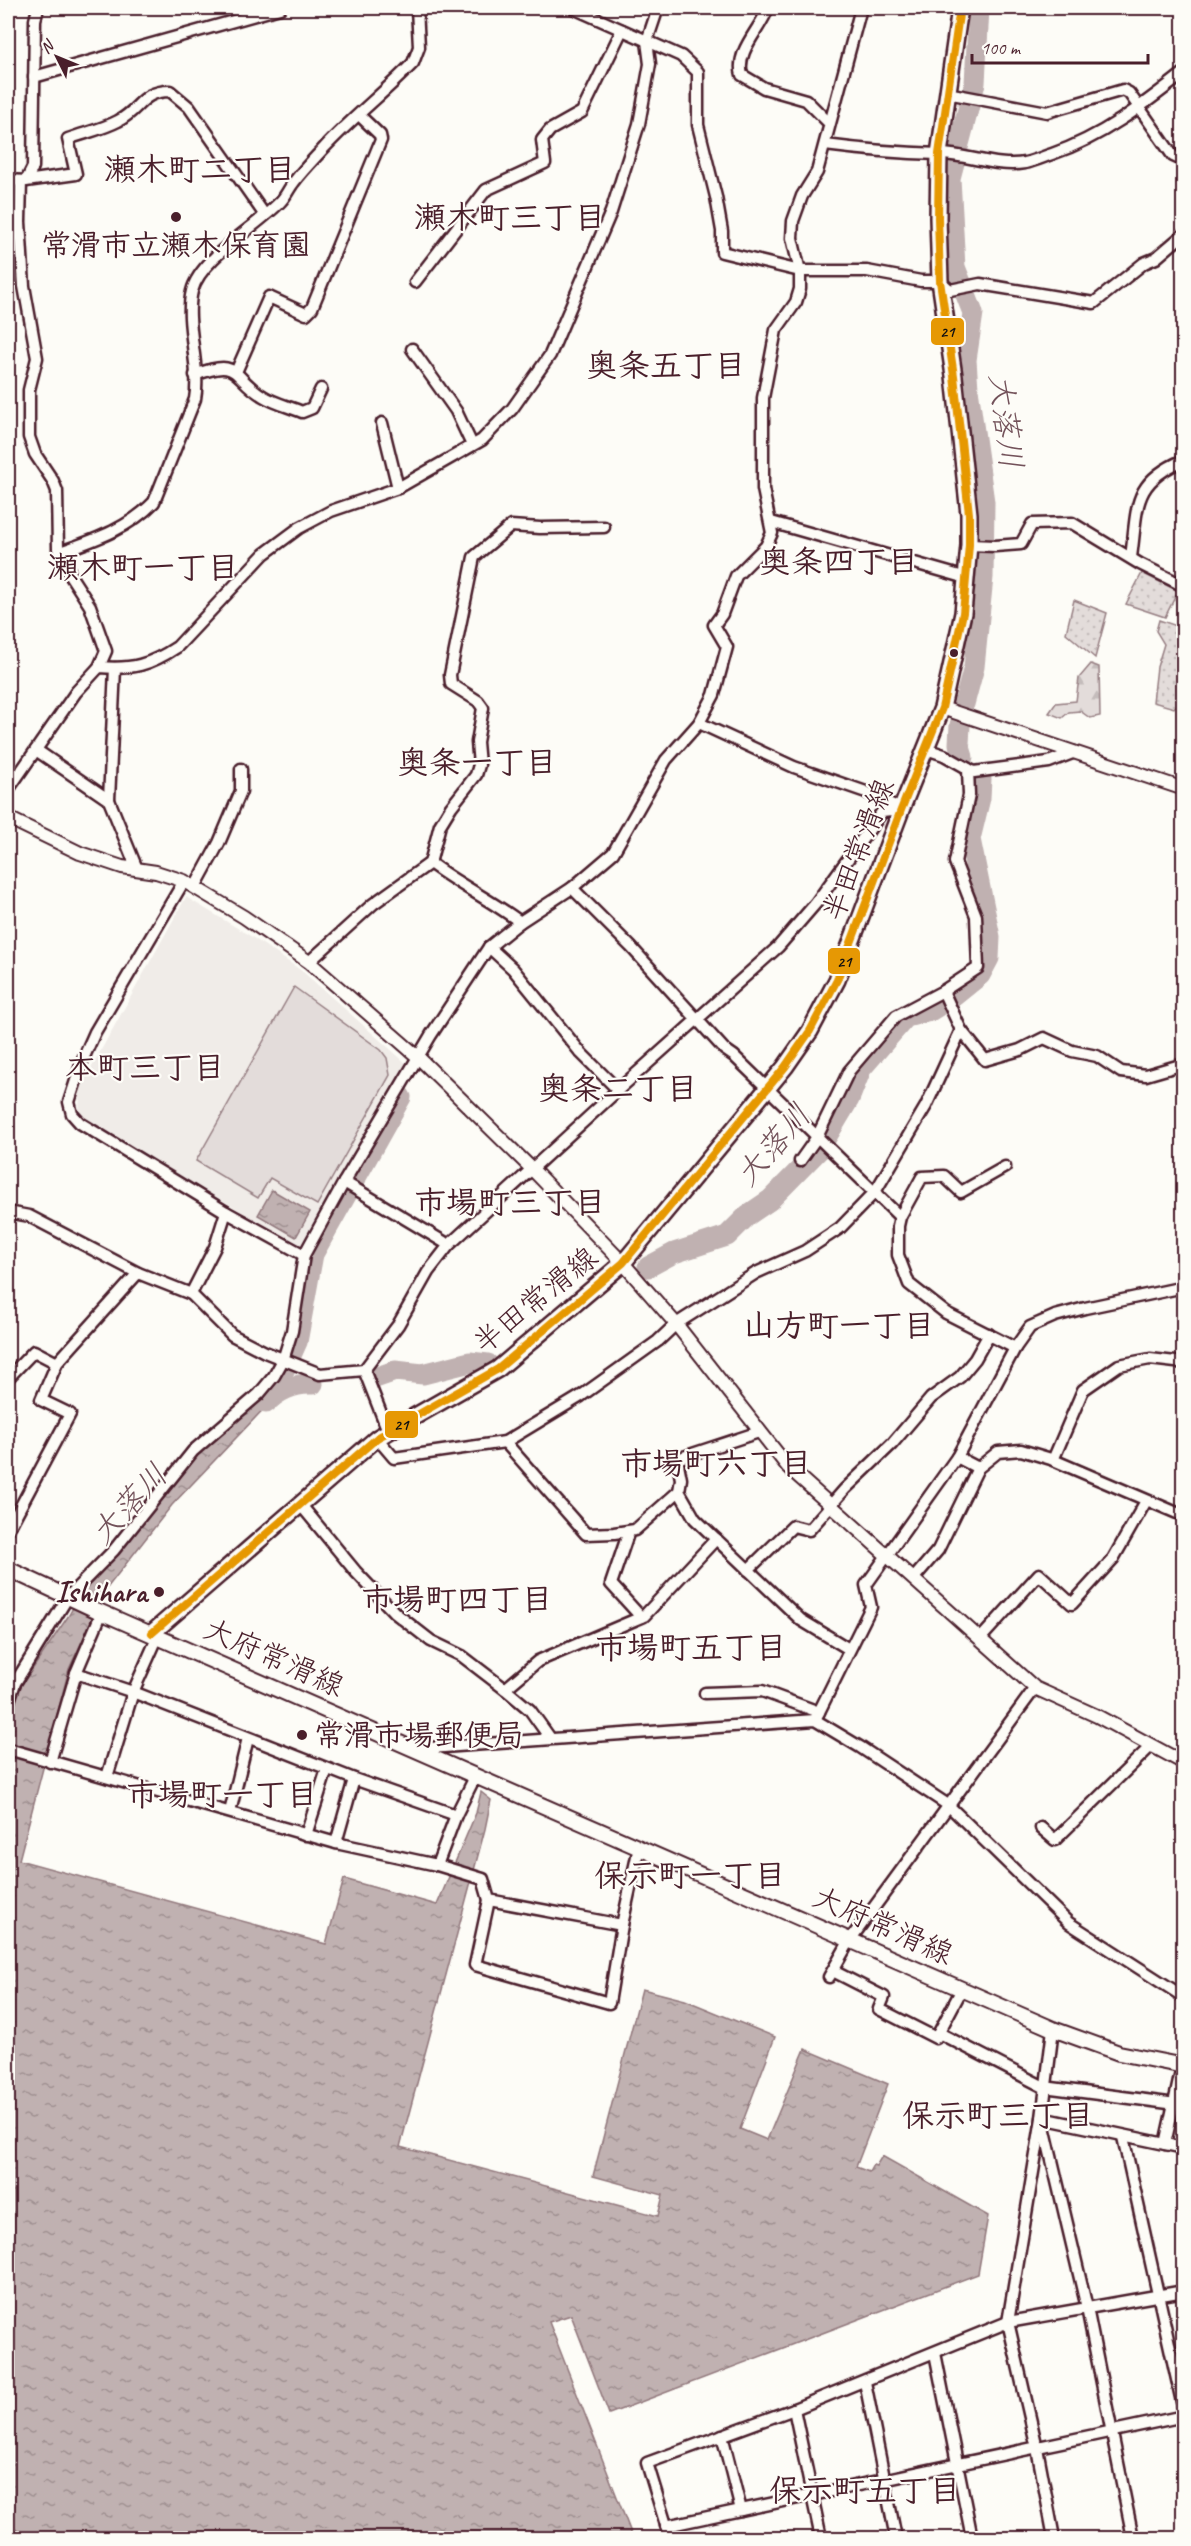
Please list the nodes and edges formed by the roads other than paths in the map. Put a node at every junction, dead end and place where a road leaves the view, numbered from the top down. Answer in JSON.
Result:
{"nodes":[{"id":1,"x":38,"y":8,"type":"edge"},
{"id":2,"x":280,"y":8,"type":"edge"},
{"id":3,"x":417,"y":8,"type":"edge"},
{"id":4,"x":573,"y":8,"type":"edge"},
{"id":5,"x":658,"y":8,"type":"edge"},
{"id":6,"x":768,"y":8,"type":"edge"},
{"id":7,"x":861,"y":8,"type":"edge"},
{"id":8,"x":960,"y":8,"type":"edge"},
{"id":9,"x":622,"y":30,"type":"junction"},
{"id":10,"x":647,"y":41,"type":"junction"},
{"id":11,"x":1184,"y":73,"type":"edge"},
{"id":12,"x":34,"y":77,"type":"junction"},
{"id":13,"x":953,"y":95,"type":"junction"},
{"id":14,"x":1139,"y":108,"type":"junction"},
{"id":15,"x":359,"y":115,"type":"junction"},
{"id":16,"x":829,"y":123,"type":"junction"},
{"id":17,"x":825,"y":145,"type":"junction"},
{"id":18,"x":952,"y":156,"type":"junction"},
{"id":19,"x":1184,"y":160,"type":"edge"},
{"id":20,"x":8,"y":180,"type":"edge"},
{"id":21,"x":23,"y":181,"type":"junction"},
{"id":22,"x":264,"y":214,"type":"junction"},
{"id":23,"x":1184,"y":234,"type":"edge"},
{"id":24,"x":800,"y":271,"type":"junction"},
{"id":25,"x":415,"y":282,"type":"dead end"},
{"id":26,"x":940,"y":282,"type":"junction"},
{"id":27,"x":412,"y":349,"type":"dead end"},
{"id":28,"x":236,"y":372,"type":"junction"},
{"id":29,"x":195,"y":375,"type":"junction"},
{"id":30,"x":321,"y":389,"type":"dead end"},
{"id":31,"x":382,"y":423,"type":"dead end"},
{"id":32,"x":472,"y":446,"type":"junction"},
{"id":33,"x":1184,"y":460,"type":"edge"},
{"id":34,"x":398,"y":488,"type":"junction"},
{"id":35,"x":771,"y":522,"type":"junction"},
{"id":36,"x":604,"y":527,"type":"dead end"},
{"id":37,"x":974,"y":545,"type":"junction"},
{"id":38,"x":60,"y":552,"type":"junction"},
{"id":39,"x":1131,"y":557,"type":"junction"},
{"id":40,"x":967,"y":578,"type":"junction"},
{"id":41,"x":1184,"y":586,"type":"edge"},
{"id":42,"x":99,"y":667,"type":"junction"},
{"id":43,"x":115,"y":668,"type":"junction"},
{"id":44,"x":942,"y":708,"type":"junction"},
{"id":45,"x":699,"y":723,"type":"junction"},
{"id":46,"x":926,"y":749,"type":"junction"},
{"id":47,"x":36,"y":750,"type":"junction"},
{"id":48,"x":1075,"y":752,"type":"junction"},
{"id":49,"x":241,"y":769,"type":"dead end"},
{"id":50,"x":968,"y":769,"type":"junction"},
{"id":51,"x":1184,"y":789,"type":"edge"},
{"id":52,"x":8,"y":790,"type":"edge"},
{"id":53,"x":109,"y":800,"type":"junction"},
{"id":54,"x":901,"y":810,"type":"junction"},
{"id":55,"x":8,"y":818,"type":"edge"},
{"id":56,"x":430,"y":863,"type":"junction"},
{"id":57,"x":137,"y":869,"type":"junction"},
{"id":58,"x":190,"y":884,"type":"junction"},
{"id":59,"x":572,"y":888,"type":"junction"},
{"id":60,"x":520,"y":922,"type":"junction"},
{"id":61,"x":489,"y":946,"type":"junction"},
{"id":62,"x":309,"y":962,"type":"junction"},
{"id":63,"x":943,"y":991,"type":"junction"},
{"id":64,"x":698,"y":1020,"type":"junction"},
{"id":65,"x":961,"y":1030,"type":"junction"},
{"id":66,"x":418,"y":1057,"type":"junction"},
{"id":67,"x":1184,"y":1064,"type":"edge"},
{"id":68,"x":767,"y":1088,"type":"junction"},
{"id":69,"x":618,"y":1090,"type":"junction"},
{"id":70,"x":821,"y":1142,"type":"junction"},
{"id":71,"x":800,"y":1161,"type":"dead end"},
{"id":72,"x":1005,"y":1167,"type":"dead end"},
{"id":73,"x":532,"y":1169,"type":"junction"},
{"id":74,"x":344,"y":1182,"type":"junction"},
{"id":75,"x":875,"y":1192,"type":"junction"},
{"id":76,"x":8,"y":1212,"type":"edge"},
{"id":77,"x":226,"y":1212,"type":"junction"},
{"id":78,"x":900,"y":1217,"type":"junction"},
{"id":79,"x":449,"y":1245,"type":"junction"},
{"id":80,"x":304,"y":1255,"type":"junction"},
{"id":81,"x":623,"y":1263,"type":"junction"},
{"id":82,"x":138,"y":1273,"type":"junction"},
{"id":83,"x":1184,"y":1287,"type":"edge"},
{"id":84,"x":191,"y":1294,"type":"junction"},
{"id":85,"x":676,"y":1324,"type":"junction"},
{"id":86,"x":989,"y":1334,"type":"junction"},
{"id":87,"x":1015,"y":1348,"type":"junction"},
{"id":88,"x":288,"y":1362,"type":"junction"},
{"id":89,"x":57,"y":1363,"type":"junction"},
{"id":90,"x":1184,"y":1363,"type":"edge"},
{"id":91,"x":364,"y":1370,"type":"junction"},
{"id":92,"x":8,"y":1378,"type":"edge"},
{"id":93,"x":759,"y":1432,"type":"junction"},
{"id":94,"x":382,"y":1434,"type":"junction"},
{"id":95,"x":505,"y":1442,"type":"junction"},
{"id":96,"x":957,"y":1456,"type":"junction"},
{"id":97,"x":1053,"y":1460,"type":"junction"},
{"id":98,"x":978,"y":1468,"type":"junction"},
{"id":99,"x":679,"y":1491,"type":"junction"},
{"id":100,"x":1146,"y":1501,"type":"junction"},
{"id":101,"x":300,"y":1504,"type":"junction"},
{"id":102,"x":830,"y":1505,"type":"junction"},
{"id":103,"x":1184,"y":1516,"type":"edge"},
{"id":104,"x":8,"y":1530,"type":"edge"},
{"id":105,"x":629,"y":1531,"type":"junction"},
{"id":106,"x":716,"y":1539,"type":"junction"},
{"id":107,"x":886,"y":1555,"type":"junction"},
{"id":108,"x":8,"y":1569,"type":"edge"},
{"id":109,"x":748,"y":1570,"type":"junction"},
{"id":110,"x":914,"y":1578,"type":"junction"},
{"id":111,"x":71,"y":1598,"type":"junction"},
{"id":112,"x":99,"y":1611,"type":"junction"},
{"id":113,"x":641,"y":1617,"type":"junction"},
{"id":114,"x":156,"y":1635,"type":"junction"},
{"id":115,"x":981,"y":1638,"type":"junction"},
{"id":116,"x":849,"y":1649,"type":"junction"},
{"id":117,"x":76,"y":1673,"type":"junction"},
{"id":118,"x":11,"y":1681,"type":"edge"},
{"id":119,"x":1035,"y":1688,"type":"junction"},
{"id":120,"x":505,"y":1689,"type":"junction"},
{"id":121,"x":133,"y":1692,"type":"junction"},
{"id":122,"x":705,"y":1693,"type":"dead end"},
{"id":123,"x":8,"y":1704,"type":"edge"},
{"id":124,"x":817,"y":1716,"type":"junction"},
{"id":125,"x":248,"y":1738,"type":"junction"},
{"id":126,"x":550,"y":1738,"type":"junction"},
{"id":127,"x":1151,"y":1746,"type":"junction"},
{"id":128,"x":8,"y":1749,"type":"edge"},
{"id":129,"x":416,"y":1749,"type":"junction"},
{"id":130,"x":50,"y":1762,"type":"junction"},
{"id":131,"x":1184,"y":1763,"type":"edge"},
{"id":132,"x":327,"y":1769,"type":"junction"},
{"id":133,"x":476,"y":1775,"type":"junction"},
{"id":134,"x":107,"y":1777,"type":"junction"},
{"id":135,"x":354,"y":1779,"type":"junction"},
{"id":136,"x":948,"y":1805,"type":"junction"},
{"id":137,"x":230,"y":1812,"type":"junction"},
{"id":138,"x":456,"y":1815,"type":"junction"},
{"id":139,"x":1041,"y":1828,"type":"dead end"},
{"id":140,"x":306,"y":1835,"type":"junction"},
{"id":141,"x":336,"y":1843,"type":"junction"},
{"id":142,"x":639,"y":1847,"type":"junction"},
{"id":143,"x":437,"y":1865,"type":"junction"},
{"id":144,"x":489,"y":1900,"type":"junction"},
{"id":145,"x":622,"y":1925,"type":"junction"},
{"id":146,"x":850,"y":1940,"type":"junction"},
{"id":147,"x":962,"y":1989,"type":"junction"},
{"id":148,"x":1178,"y":1989,"type":"edge"},
{"id":149,"x":1184,"y":1997,"type":"edge"},
{"id":150,"x":1053,"y":2029,"type":"junction"},
{"id":151,"x":939,"y":2032,"type":"junction"},
{"id":152,"x":1183,"y":2063,"type":"edge"},
{"id":153,"x":1044,"y":2087,"type":"junction"},
{"id":154,"x":1179,"y":2104,"type":"edge"},
{"id":155,"x":1042,"y":2118,"type":"junction"},
{"id":156,"x":1123,"y":2137,"type":"junction"},
{"id":157,"x":1165,"y":2144,"type":"junction"},
{"id":158,"x":1184,"y":2148,"type":"edge"},
{"id":159,"x":1184,"y":2291,"type":"edge"},
{"id":160,"x":1160,"y":2295,"type":"junction"},
{"id":161,"x":1087,"y":2308,"type":"junction"},
{"id":162,"x":1008,"y":2322,"type":"junction"},
{"id":163,"x":935,"y":2353,"type":"junction"},
{"id":164,"x":865,"y":2382,"type":"junction"},
{"id":165,"x":794,"y":2409,"type":"junction"},
{"id":166,"x":1184,"y":2411,"type":"edge"},
{"id":167,"x":1184,"y":2416,"type":"edge"},
{"id":168,"x":1112,"y":2432,"type":"junction"},
{"id":169,"x":722,"y":2435,"type":"junction"},
{"id":170,"x":1037,"y":2448,"type":"junction"},
{"id":171,"x":957,"y":2464,"type":"junction"},
{"id":172,"x":884,"y":2480,"type":"junction"},
{"id":173,"x":812,"y":2495,"type":"junction"},
{"id":174,"x":741,"y":2510,"type":"junction"},
{"id":175,"x":666,"y":2526,"type":"junction"},
{"id":176,"x":670,"y":2538,"type":"edge"},
{"id":177,"x":821,"y":2538,"type":"edge"},
{"id":178,"x":896,"y":2538,"type":"edge"},
{"id":179,"x":972,"y":2538,"type":"edge"},
{"id":180,"x":1054,"y":2538,"type":"edge"},
{"id":181,"x":1133,"y":2538,"type":"edge"}],
"edges":[{"from":1,"to":12,"type":"street"},
{"from":2,"to":12,"type":"street"},
{"from":3,"to":15,"type":"street"},
{"from":4,"to":9,"type":"street"},
{"from":5,"to":10,"type":"street"},
{"from":6,"to":16,"type":"street"},
{"from":7,"to":16,"type":"street"},
{"from":8,"to":13,"type":"main road","name":"半田常滑線"},
{"from":9,"to":10,"type":"street"},
{"from":9,"to":25,"type":"street"},
{"from":10,"to":24,"type":"street"},
{"from":10,"to":32,"type":"street"},
{"from":11,"to":14,"type":"street"},
{"from":12,"to":21,"type":"street"},
{"from":13,"to":14,"type":"street"},
{"from":13,"to":18,"type":"main road","name":"半田常滑線"},
{"from":14,"to":18,"type":"street"},
{"from":14,"to":19,"type":"street"},
{"from":15,"to":22,"type":"street"},
{"from":15,"to":28,"type":"street"},
{"from":16,"to":17,"type":"street"},
{"from":17,"to":18,"type":"street"},
{"from":17,"to":24,"type":"street"},
{"from":18,"to":26,"type":"main road","name":"半田常滑線"},
{"from":20,"to":21,"type":"street"},
{"from":21,"to":22,"type":"street"},
{"from":21,"to":38,"type":"street"},
{"from":22,"to":29,"type":"street"},
{"from":23,"to":26,"type":"street"},
{"from":24,"to":26,"type":"street"},
{"from":24,"to":35,"type":"street"},
{"from":26,"to":37,"type":"main road","name":"半田常滑線"},
{"from":27,"to":32,"type":"street"},
{"from":28,"to":29,"type":"street"},
{"from":28,"to":30,"type":"street"},
{"from":29,"to":38,"type":"street"},
{"from":31,"to":34,"type":"street"},
{"from":32,"to":34,"type":"street"},
{"from":33,"to":39,"type":"street"},
{"from":34,"to":43,"type":"street"},
{"from":35,"to":40,"type":"street"},
{"from":35,"to":45,"type":"street"},
{"from":36,"to":56,"type":"street"},
{"from":37,"to":39,"type":"street"},
{"from":37,"to":40,"type":"main road","name":"半田常滑線"},
{"from":38,"to":42,"type":"street"},
{"from":39,"to":41,"type":"street"},
{"from":40,"to":44,"type":"main road","name":"半田常滑線"},
{"from":42,"to":43,"type":"street"},
{"from":42,"to":47,"type":"street"},
{"from":43,"to":53,"type":"street"},
{"from":44,"to":46,"type":"main road","name":"半田常滑線"},
{"from":44,"to":48,"type":"street"},
{"from":45,"to":54,"type":"street"},
{"from":45,"to":59,"type":"street"},
{"from":46,"to":50,"type":"street"},
{"from":46,"to":54,"type":"main road","name":"半田常滑線"},
{"from":47,"to":52,"type":"street"},
{"from":47,"to":53,"type":"street"},
{"from":48,"to":50,"type":"street"},
{"from":48,"to":51,"type":"street"},
{"from":49,"to":58,"type":"street"},
{"from":50,"to":63,"type":"street"},
{"from":53,"to":57,"type":"street"},
{"from":54,"to":64,"type":"street"},
{"from":54,"to":68,"type":"main road","name":"半田常滑線"},
{"from":55,"to":57,"type":"street"},
{"from":56,"to":60,"type":"street"},
{"from":56,"to":62,"type":"street"},
{"from":57,"to":58,"type":"street"},
{"from":58,"to":62,"type":"street"},
{"from":58,"to":77,"type":"street"},
{"from":59,"to":60,"type":"street"},
{"from":59,"to":64,"type":"street"},
{"from":60,"to":61,"type":"street"},
{"from":61,"to":66,"type":"street"},
{"from":61,"to":69,"type":"street"},
{"from":62,"to":66,"type":"street"},
{"from":63,"to":65,"type":"street"},
{"from":63,"to":70,"type":"street"},
{"from":64,"to":68,"type":"street"},
{"from":64,"to":69,"type":"street"},
{"from":65,"to":67,"type":"street"},
{"from":65,"to":75,"type":"street"},
{"from":66,"to":73,"type":"street"},
{"from":66,"to":74,"type":"street"},
{"from":68,"to":70,"type":"street"},
{"from":68,"to":81,"type":"main road","name":"半田常滑線"},
{"from":69,"to":73,"type":"street"},
{"from":70,"to":71,"type":"street"},
{"from":70,"to":75,"type":"street"},
{"from":72,"to":78,"type":"street"},
{"from":73,"to":79,"type":"street"},
{"from":73,"to":81,"type":"street"},
{"from":74,"to":79,"type":"street"},
{"from":74,"to":80,"type":"street"},
{"from":75,"to":78,"type":"street"},
{"from":75,"to":85,"type":"street"},
{"from":76,"to":82,"type":"street"},
{"from":77,"to":80,"type":"street"},
{"from":77,"to":84,"type":"street"},
{"from":78,"to":86,"type":"street"},
{"from":79,"to":91,"type":"street"},
{"from":80,"to":88,"type":"street"},
{"from":81,"to":85,"type":"street"},
{"from":81,"to":94,"type":"main road","name":"半田常滑線"},
{"from":82,"to":84,"type":"street"},
{"from":82,"to":89,"type":"street"},
{"from":83,"to":87,"type":"street"},
{"from":84,"to":88,"type":"street"},
{"from":85,"to":93,"type":"street"},
{"from":85,"to":95,"type":"street"},
{"from":86,"to":87,"type":"street"},
{"from":86,"to":102,"type":"street"},
{"from":87,"to":96,"type":"street"},
{"from":88,"to":91,"type":"street"},
{"from":88,"to":111,"type":"street"},
{"from":89,"to":92,"type":"street"},
{"from":89,"to":104,"type":"street"},
{"from":90,"to":97,"type":"street"},
{"from":91,"to":94,"type":"street"},
{"from":93,"to":99,"type":"street"},
{"from":93,"to":102,"type":"street"},
{"from":94,"to":95,"type":"street"},
{"from":94,"to":101,"type":"main road","name":"半田常滑線"},
{"from":95,"to":105,"type":"street"},
{"from":96,"to":98,"type":"street"},
{"from":96,"to":107,"type":"street"},
{"from":97,"to":98,"type":"street"},
{"from":97,"to":100,"type":"street"},
{"from":98,"to":110,"type":"street"},
{"from":99,"to":105,"type":"street"},
{"from":99,"to":106,"type":"street"},
{"from":100,"to":103,"type":"street"},
{"from":100,"to":115,"type":"street"},
{"from":101,"to":114,"type":"main road","name":"半田常滑線"},
{"from":101,"to":120,"type":"street"},
{"from":102,"to":107,"type":"street"},
{"from":102,"to":109,"type":"street"},
{"from":105,"to":113,"type":"street"},
{"from":106,"to":109,"type":"street"},
{"from":106,"to":113,"type":"street"},
{"from":107,"to":110,"type":"street"},
{"from":107,"to":116,"type":"street"},
{"from":108,"to":111,"type":"main road","name":"大府常滑線"},
{"from":109,"to":116,"type":"street"},
{"from":110,"to":115,"type":"street"},
{"from":111,"to":112,"type":"main road","name":"大府常滑線"},
{"from":111,"to":118,"type":"street"},
{"from":112,"to":114,"type":"main road","name":"大府常滑線"},
{"from":112,"to":117,"type":"street"},
{"from":113,"to":120,"type":"street"},
{"from":114,"to":121,"type":"street"},
{"from":114,"to":129,"type":"main road","name":"大府常滑線"},
{"from":115,"to":119,"type":"street"},
{"from":116,"to":124,"type":"street"},
{"from":117,"to":121,"type":"street"},
{"from":117,"to":130,"type":"street"},
{"from":118,"to":123,"type":"street"},
{"from":119,"to":127,"type":"street"},
{"from":119,"to":136,"type":"street"},
{"from":120,"to":126,"type":"street"},
{"from":121,"to":125,"type":"street"},
{"from":121,"to":134,"type":"street"},
{"from":122,"to":124,"type":"street"},
{"from":124,"to":126,"type":"street"},
{"from":124,"to":136,"type":"street"},
{"from":125,"to":132,"type":"street"},
{"from":125,"to":137,"type":"street"},
{"from":126,"to":129,"type":"street"},
{"from":127,"to":131,"type":"street"},
{"from":127,"to":139,"type":"street"},
{"from":128,"to":130,"type":"street"},
{"from":129,"to":133,"type":"main road","name":"大府常滑線"},
{"from":130,"to":134,"type":"street"},
{"from":132,"to":135,"type":"street"},
{"from":132,"to":140,"type":"street"},
{"from":133,"to":138,"type":"street"},
{"from":133,"to":142,"type":"main road","name":"大府常滑線"},
{"from":134,"to":137,"type":"street"},
{"from":135,"to":138,"type":"street"},
{"from":135,"to":141,"type":"street"},
{"from":136,"to":146,"type":"street"},
{"from":136,"to":148,"type":"street"},
{"from":137,"to":140,"type":"street"},
{"from":138,"to":143,"type":"street"},
{"from":140,"to":141,"type":"street"},
{"from":141,"to":143,"type":"street"},
{"from":142,"to":145,"type":"street"},
{"from":142,"to":146,"type":"main road","name":"大府常滑線"},
{"from":143,"to":144,"type":"street"},
{"from":144,"to":145,"type":"street"},
{"from":144,"to":145,"type":"street"},
{"from":146,"to":147,"type":"main road","name":"大府常滑線"},
{"from":146,"to":151,"type":"street"},
{"from":147,"to":150,"type":"main road","name":"大府常滑線"},
{"from":147,"to":151,"type":"street"},
{"from":148,"to":149,"type":"street"},
{"from":150,"to":152,"type":"main road","name":"大府常滑線"},
{"from":150,"to":153,"type":"street"},
{"from":151,"to":153,"type":"street"},
{"from":152,"to":154,"type":"street"},
{"from":153,"to":154,"type":"street"},
{"from":153,"to":155,"type":"street"},
{"from":154,"to":157,"type":"street"},
{"from":155,"to":156,"type":"street"},
{"from":155,"to":161,"type":"street"},
{"from":155,"to":162,"type":"street"},
{"from":156,"to":157,"type":"street"},
{"from":156,"to":160,"type":"street"},
{"from":157,"to":158,"type":"street"},
{"from":159,"to":160,"type":"street"},
{"from":160,"to":161,"type":"street"},
{"from":160,"to":166,"type":"street"},
{"from":161,"to":162,"type":"street"},
{"from":161,"to":168,"type":"street"},
{"from":162,"to":163,"type":"street"},
{"from":162,"to":170,"type":"street"},
{"from":163,"to":164,"type":"street"},
{"from":163,"to":171,"type":"street"},
{"from":164,"to":165,"type":"street"},
{"from":164,"to":172,"type":"street"},
{"from":165,"to":169,"type":"street"},
{"from":165,"to":173,"type":"street"},
{"from":167,"to":168,"type":"street"},
{"from":168,"to":170,"type":"street"},
{"from":168,"to":181,"type":"street"},
{"from":169,"to":174,"type":"street"},
{"from":169,"to":175,"type":"street"},
{"from":170,"to":171,"type":"street"},
{"from":170,"to":180,"type":"street"},
{"from":171,"to":172,"type":"street"},
{"from":171,"to":179,"type":"street"},
{"from":172,"to":173,"type":"street"},
{"from":172,"to":178,"type":"street"},
{"from":173,"to":174,"type":"street"},
{"from":173,"to":177,"type":"street"},
{"from":174,"to":175,"type":"street"},
{"from":175,"to":176,"type":"street"}]}
